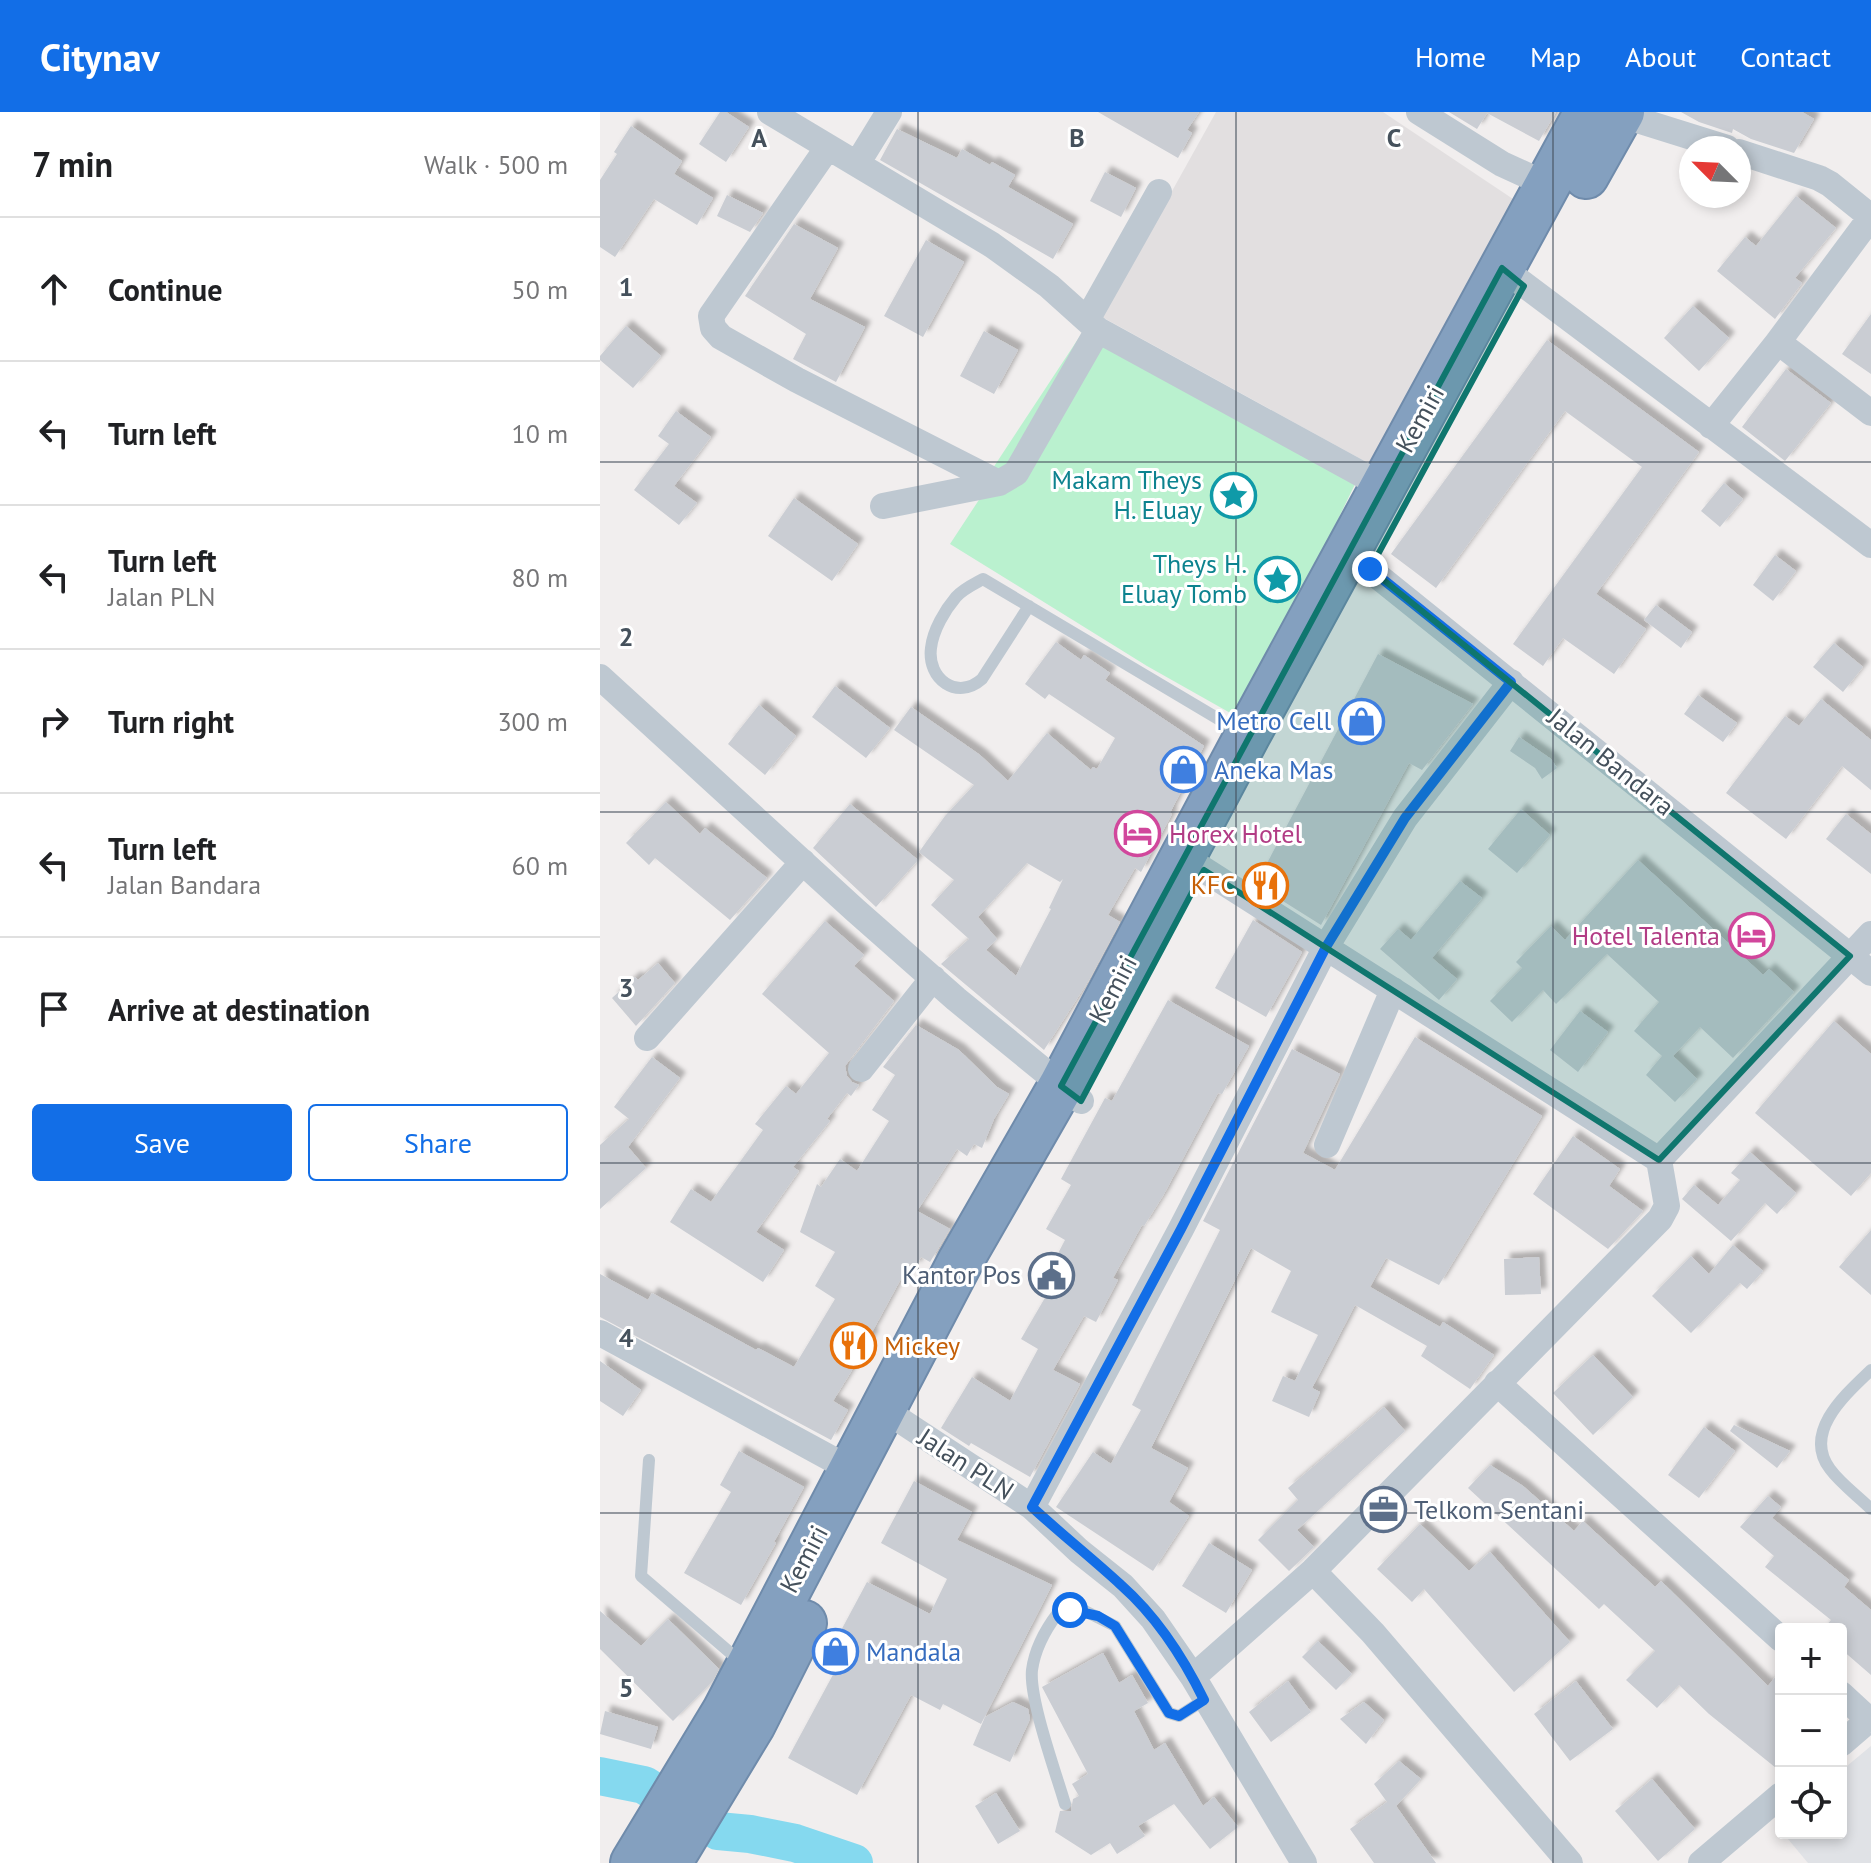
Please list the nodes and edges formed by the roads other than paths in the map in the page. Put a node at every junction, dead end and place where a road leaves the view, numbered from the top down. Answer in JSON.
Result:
{"nodes":[{"id":1,"x":770,"y":112,"type":"edge"},
{"id":2,"x":889,"y":112,"type":"edge"},
{"id":3,"x":1419,"y":112,"type":"edge"},
{"id":4,"x":1610,"y":113,"type":"edge"},
{"id":5,"x":1687,"y":136,"type":"edge"},
{"id":6,"x":828,"y":147,"type":"junction"},
{"id":7,"x":1751,"y":156,"type":"edge"},
{"id":8,"x":857,"y":164,"type":"junction"},
{"id":9,"x":1548,"y":185,"type":"junction"},
{"id":10,"x":1159,"y":192,"type":"dead end"},
{"id":11,"x":1513,"y":277,"type":"junction"},
{"id":12,"x":1093,"y":325,"type":"junction"},
{"id":13,"x":1778,"y":342,"type":"junction"},
{"id":14,"x":1871,"y":413,"type":"edge"},
{"id":15,"x":1711,"y":426,"type":"junction"},
{"id":16,"x":999,"y":483,"type":"junction"},
{"id":17,"x":1383,"y":486,"type":"junction"},
{"id":18,"x":883,"y":506,"type":"dead end"},
{"id":19,"x":1871,"y":545,"type":"edge"},
{"id":20,"x":1360,"y":561,"type":"junction"},
{"id":21,"x":1029,"y":606,"type":"junction"},
{"id":22,"x":600,"y":677,"type":"edge"},
{"id":23,"x":1511,"y":682,"type":"junction"},
{"id":24,"x":1247,"y":736,"type":"junction"},
{"id":25,"x":803,"y":862,"type":"junction"},
{"id":26,"x":1194,"y":863,"type":"junction"},
{"id":27,"x":1871,"y":934,"type":"edge"},
{"id":28,"x":1326,"y":947,"type":"junction"},
{"id":29,"x":1850,"y":956,"type":"junction"},
{"id":30,"x":1871,"y":973,"type":"edge"},
{"id":31,"x":933,"y":978,"type":"junction"},
{"id":32,"x":1393,"y":990,"type":"junction"},
{"id":33,"x":647,"y":1038,"type":"dead end"},
{"id":34,"x":861,"y":1069,"type":"dead end"},
{"id":35,"x":1071,"y":1093,"type":"junction"},
{"id":36,"x":1327,"y":1145,"type":"dead end"},
{"id":37,"x":1659,"y":1160,"type":"junction"},
{"id":38,"x":600,"y":1333,"type":"edge"},
{"id":39,"x":1871,"y":1370,"type":"edge"},
{"id":40,"x":1497,"y":1383,"type":"junction"},
{"id":41,"x":894,"y":1416,"type":"junction"},
{"id":42,"x":649,"y":1460,"type":"dead end"},
{"id":43,"x":852,"y":1470,"type":"junction"},
{"id":44,"x":1032,"y":1507,"type":"junction"},
{"id":45,"x":1871,"y":1508,"type":"edge"},
{"id":46,"x":1313,"y":1571,"type":"junction"},
{"id":47,"x":1775,"y":1634,"type":"edge"},
{"id":48,"x":747,"y":1667,"type":"junction"},
{"id":49,"x":1199,"y":1689,"type":"junction"},
{"id":50,"x":1842,"y":1695,"type":"edge"},
{"id":51,"x":739,"y":1717,"type":"junction"},
{"id":52,"x":1870,"y":1719,"type":"edge"},
{"id":53,"x":1847,"y":1739,"type":"edge"},
{"id":54,"x":1775,"y":1800,"type":"edge"},
{"id":55,"x":1065,"y":1804,"type":"dead end"},
{"id":56,"x":633,"y":1863,"type":"edge"},
{"id":57,"x":669,"y":1863,"type":"edge"},
{"id":58,"x":1304,"y":1863,"type":"edge"},
{"id":59,"x":1570,"y":1863,"type":"edge"},
{"id":60,"x":1701,"y":1863,"type":"edge"}],
"edges":[{"from":1,"to":6,"type":"street"},
{"from":2,"to":8,"type":"street"},
{"from":3,"to":9,"type":"street"},
{"from":4,"to":5,"type":"street"},
{"from":4,"to":9,"type":"highway","name":"Kemiri"},
{"from":4,"to":11,"type":"highway","name":"Kemiri"},
{"from":6,"to":8,"type":"street"},
{"from":6,"to":16,"type":"street"},
{"from":7,"to":13,"type":"street"},
{"from":8,"to":12,"type":"street"},
{"from":9,"to":11,"type":"highway","name":"Kemiri"},
{"from":10,"to":12,"type":"street"},
{"from":11,"to":15,"type":"street"},
{"from":11,"to":17,"type":"highway","name":"Kemiri"},
{"from":11,"to":20,"type":"highway","name":"Kemiri"},
{"from":12,"to":16,"type":"street"},
{"from":12,"to":17,"type":"street"},
{"from":13,"to":14,"type":"street"},
{"from":13,"to":15,"type":"street"},
{"from":15,"to":19,"type":"street"},
{"from":16,"to":18,"type":"street"},
{"from":17,"to":20,"type":"highway","name":"Kemiri"},
{"from":20,"to":23,"type":"street","name":"Jalan Bandara"},
{"from":20,"to":24,"type":"highway","name":"Kemiri"},
{"from":20,"to":26,"type":"highway","name":"Kemiri"},
{"from":21,"to":21,"type":"lane"},
{"from":21,"to":24,"type":"lane"},
{"from":22,"to":25,"type":"street"},
{"from":23,"to":28,"type":"street"},
{"from":23,"to":29,"type":"street","name":"Jalan Bandara"},
{"from":24,"to":26,"type":"highway","name":"Kemiri"},
{"from":25,"to":31,"type":"street"},
{"from":25,"to":33,"type":"street"},
{"from":26,"to":28,"type":"street"},
{"from":26,"to":35,"type":"highway","name":"Kemiri"},
{"from":27,"to":29,"type":"street"},
{"from":28,"to":32,"type":"street"},
{"from":28,"to":44,"type":"street"},
{"from":29,"to":30,"type":"street","name":"Jalan Bandara"},
{"from":29,"to":37,"type":"street"},
{"from":31,"to":34,"type":"street"},
{"from":31,"to":35,"type":"street"},
{"from":32,"to":36,"type":"street"},
{"from":32,"to":37,"type":"street"},
{"from":35,"to":41,"type":"highway","name":"Kemiri"},
{"from":37,"to":40,"type":"street"},
{"from":38,"to":43,"type":"street"},
{"from":39,"to":45,"type":"lane"},
{"from":40,"to":46,"type":"street"},
{"from":40,"to":47,"type":"street"},
{"from":41,"to":43,"type":"highway","name":"Kemiri"},
{"from":41,"to":44,"type":"street","name":"Jalan PLN"},
{"from":41,"to":51,"type":"highway","name":"Kemiri"},
{"from":42,"to":48,"type":"lane"},
{"from":43,"to":48,"type":"highway","name":"Kemiri"},
{"from":44,"to":49,"type":"street","name":"Jalan PLN"},
{"from":46,"to":49,"type":"street"},
{"from":46,"to":59,"type":"street"},
{"from":48,"to":51,"type":"highway","name":"Kemiri"},
{"from":49,"to":55,"type":"lane"},
{"from":49,"to":58,"type":"street","name":"Jalan PLN"},
{"from":50,"to":52,"type":"street"},
{"from":51,"to":56,"type":"highway","name":"Kemiri"},
{"from":51,"to":57,"type":"highway","name":"Kemiri"},
{"from":52,"to":53,"type":"street"},
{"from":54,"to":60,"type":"street"}]}
